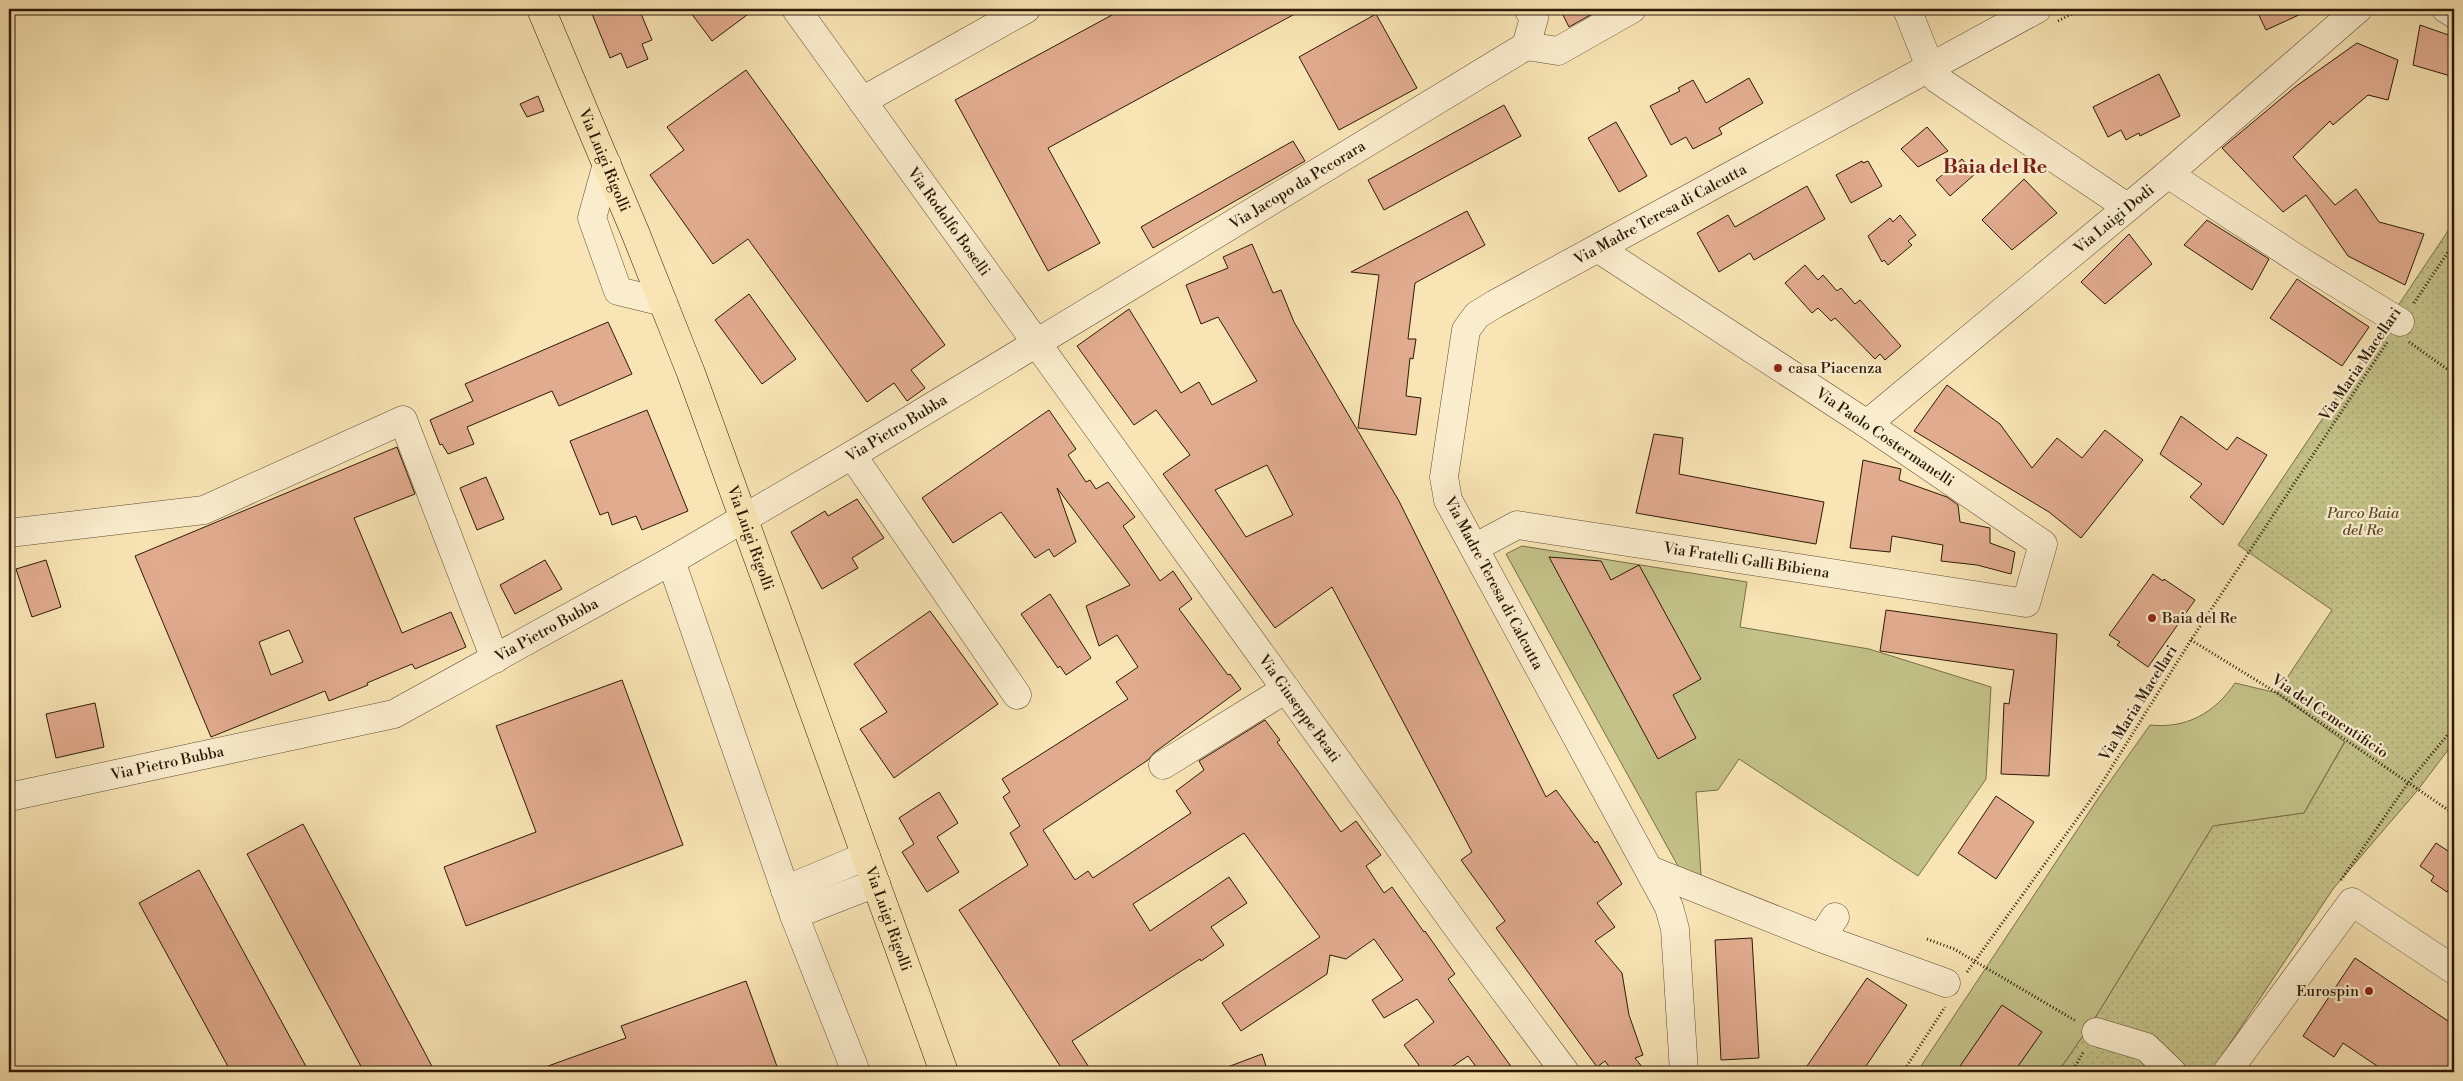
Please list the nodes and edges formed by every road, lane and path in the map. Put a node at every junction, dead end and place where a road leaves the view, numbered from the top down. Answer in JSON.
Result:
{"nodes":[{"id":1,"x":541,"y":9,"type":"edge"},
{"id":2,"x":796,"y":9,"type":"edge"},
{"id":3,"x":1026,"y":9,"type":"edge"},
{"id":4,"x":1632,"y":9,"type":"edge"},
{"id":5,"x":1907,"y":9,"type":"edge"},
{"id":6,"x":2037,"y":9,"type":"edge"},
{"id":7,"x":2358,"y":9,"type":"edge"},
{"id":8,"x":2446,"y":9,"type":"edge"},
{"id":9,"x":1531,"y":10,"type":"edge"},
{"id":10,"x":2454,"y":14,"type":"edge"},
{"id":11,"x":1526,"y":46,"type":"junction"},
{"id":12,"x":1930,"y":67,"type":"junction"},
{"id":13,"x":862,"y":101,"type":"junction"},
{"id":14,"x":607,"y":164,"type":"junction"},
{"id":15,"x":2168,"y":174,"type":"junction"},
{"id":16,"x":2127,"y":207,"type":"junction"},
{"id":17,"x":2454,"y":243,"type":"edge"},
{"id":18,"x":1599,"y":249,"type":"junction"},
{"id":19,"x":663,"y":302,"type":"junction"},
{"id":20,"x":2397,"y":327,"type":"junction"},
{"id":21,"x":1037,"y":343,"type":"junction"},
{"id":22,"x":2454,"y":374,"type":"edge"},
{"id":23,"x":1867,"y":424,"type":"junction"},
{"id":24,"x":852,"y":455,"type":"junction"},
{"id":25,"x":745,"y":518,"type":"junction"},
{"id":26,"x":9,"y":533,"type":"edge"},
{"id":27,"x":1474,"y":548,"type":"junction"},
{"id":28,"x":671,"y":561,"type":"junction"},
{"id":29,"x":2026,"y":604,"type":"joint"},
{"id":30,"x":2191,"y":640,"type":"junction"},
{"id":31,"x":495,"y":659,"type":"junction"},
{"id":32,"x":1286,"y":690,"type":"junction"},
{"id":33,"x":1017,"y":695,"type":"dead end"},
{"id":34,"x":1163,"y":765,"type":"dead end"},
{"id":35,"x":9,"y":797,"type":"edge"},
{"id":36,"x":2454,"y":814,"type":"edge"},
{"id":37,"x":866,"y":856,"type":"junction"},
{"id":38,"x":1650,"y":870,"type":"junction"},
{"id":39,"x":876,"y":883,"type":"junction"},
{"id":40,"x":785,"y":890,"type":"junction"},
{"id":41,"x":794,"y":915,"type":"junction"},
{"id":42,"x":1927,"y":939,"type":"dead end"},
{"id":43,"x":1975,"y":961,"type":"junction"},
{"id":44,"x":2454,"y":970,"type":"edge"},
{"id":45,"x":1953,"y":987,"type":"junction"},
{"id":46,"x":2096,"y":1032,"type":"joint"},
{"id":47,"x":856,"y":1072,"type":"edge"},
{"id":48,"x":944,"y":1072,"type":"edge"},
{"id":49,"x":1565,"y":1072,"type":"edge"},
{"id":50,"x":1684,"y":1072,"type":"edge"},
{"id":51,"x":1903,"y":1072,"type":"edge"},
{"id":52,"x":2172,"y":1072,"type":"edge"},
{"id":53,"x":2227,"y":1072,"type":"edge"}],
"edges":[{"from":1,"to":14,"type":"main road","name":"Via Luigi Rigolli"},
{"from":2,"to":13,"type":"street","name":"Via Rodolfo Boselli"},
{"from":3,"to":13,"type":"street"},
{"from":4,"to":11,"type":"street"},
{"from":5,"to":12,"type":"street"},
{"from":6,"to":12,"type":"street","name":"Via Madre Teresa di Calcutta"},
{"from":7,"to":15,"type":"street","name":"Via Luigi Dodi"},
{"from":8,"to":10,"type":"street"},
{"from":9,"to":11,"type":"street"},
{"from":11,"to":21,"type":"street","name":"Via Jacopo da Pecorara"},
{"from":12,"to":16,"type":"street"},
{"from":12,"to":18,"type":"street","name":"Via Madre Teresa di Calcutta"},
{"from":13,"to":21,"type":"street","name":"Via Rodolfo Boselli"},
{"from":14,"to":19,"type":"main road","name":"Via Luigi Rigolli"},
{"from":14,"to":19,"type":"street"},
{"from":15,"to":16,"type":"street","name":"Via Luigi Dodi"},
{"from":15,"to":20,"type":"street"},
{"from":16,"to":23,"type":"street","name":"Via Luigi Dodi"},
{"from":17,"to":20,"type":"path","name":"Via Maria Macellari"},
{"from":18,"to":23,"type":"street","name":"Via Paolo Costermanelli"},
{"from":18,"to":27,"type":"street","name":"Via Madre Teresa di Calcutta"},
{"from":19,"to":25,"type":"main road","name":"Via Luigi Rigolli"},
{"from":20,"to":22,"type":"path"},
{"from":20,"to":30,"type":"path","name":"Via Maria Macellari"},
{"from":21,"to":24,"type":"street","name":"Via Pietro Bubba"},
{"from":21,"to":32,"type":"street","name":"Via Giuseppe Beati"},
{"from":23,"to":29,"type":"street","name":"Via Paolo Costermanelli"},
{"from":24,"to":25,"type":"street","name":"Via Pietro Bubba"},
{"from":24,"to":33,"type":"street"},
{"from":25,"to":28,"type":"street","name":"Via Pietro Bubba"},
{"from":25,"to":37,"type":"main road","name":"Via Luigi Rigolli"},
{"from":26,"to":31,"type":"street"},
{"from":27,"to":29,"type":"street","name":"Via Fratelli Galli Bibiena"},
{"from":27,"to":38,"type":"street","name":"Via Madre Teresa di Calcutta"},
{"from":28,"to":31,"type":"street","name":"Via Pietro Bubba"},
{"from":28,"to":40,"type":"street"},
{"from":30,"to":36,"type":"path","name":"Via del Cementificio"},
{"from":30,"to":43,"type":"path","name":"Via Maria Macellari"},
{"from":31,"to":35,"type":"street","name":"Via Pietro Bubba"},
{"from":32,"to":34,"type":"street"},
{"from":32,"to":49,"type":"street","name":"Via Giuseppe Beati"},
{"from":37,"to":39,"type":"main road","name":"Via Luigi Rigolli"},
{"from":37,"to":40,"type":"street"},
{"from":38,"to":45,"type":"street"},
{"from":38,"to":50,"type":"street","name":"Via Madre Teresa di Calcutta"},
{"from":39,"to":41,"type":"street"},
{"from":39,"to":48,"type":"main road","name":"Via Luigi Rigolli"},
{"from":40,"to":41,"type":"street"},
{"from":41,"to":47,"type":"street"},
{"from":42,"to":43,"type":"path"},
{"from":43,"to":45,"type":"path","name":"Via Maria Macellari"},
{"from":43,"to":46,"type":"path"},
{"from":44,"to":53,"type":"street"},
{"from":45,"to":51,"type":"path","name":"Via Maria Macellari"},
{"from":46,"to":52,"type":"street"}]}
